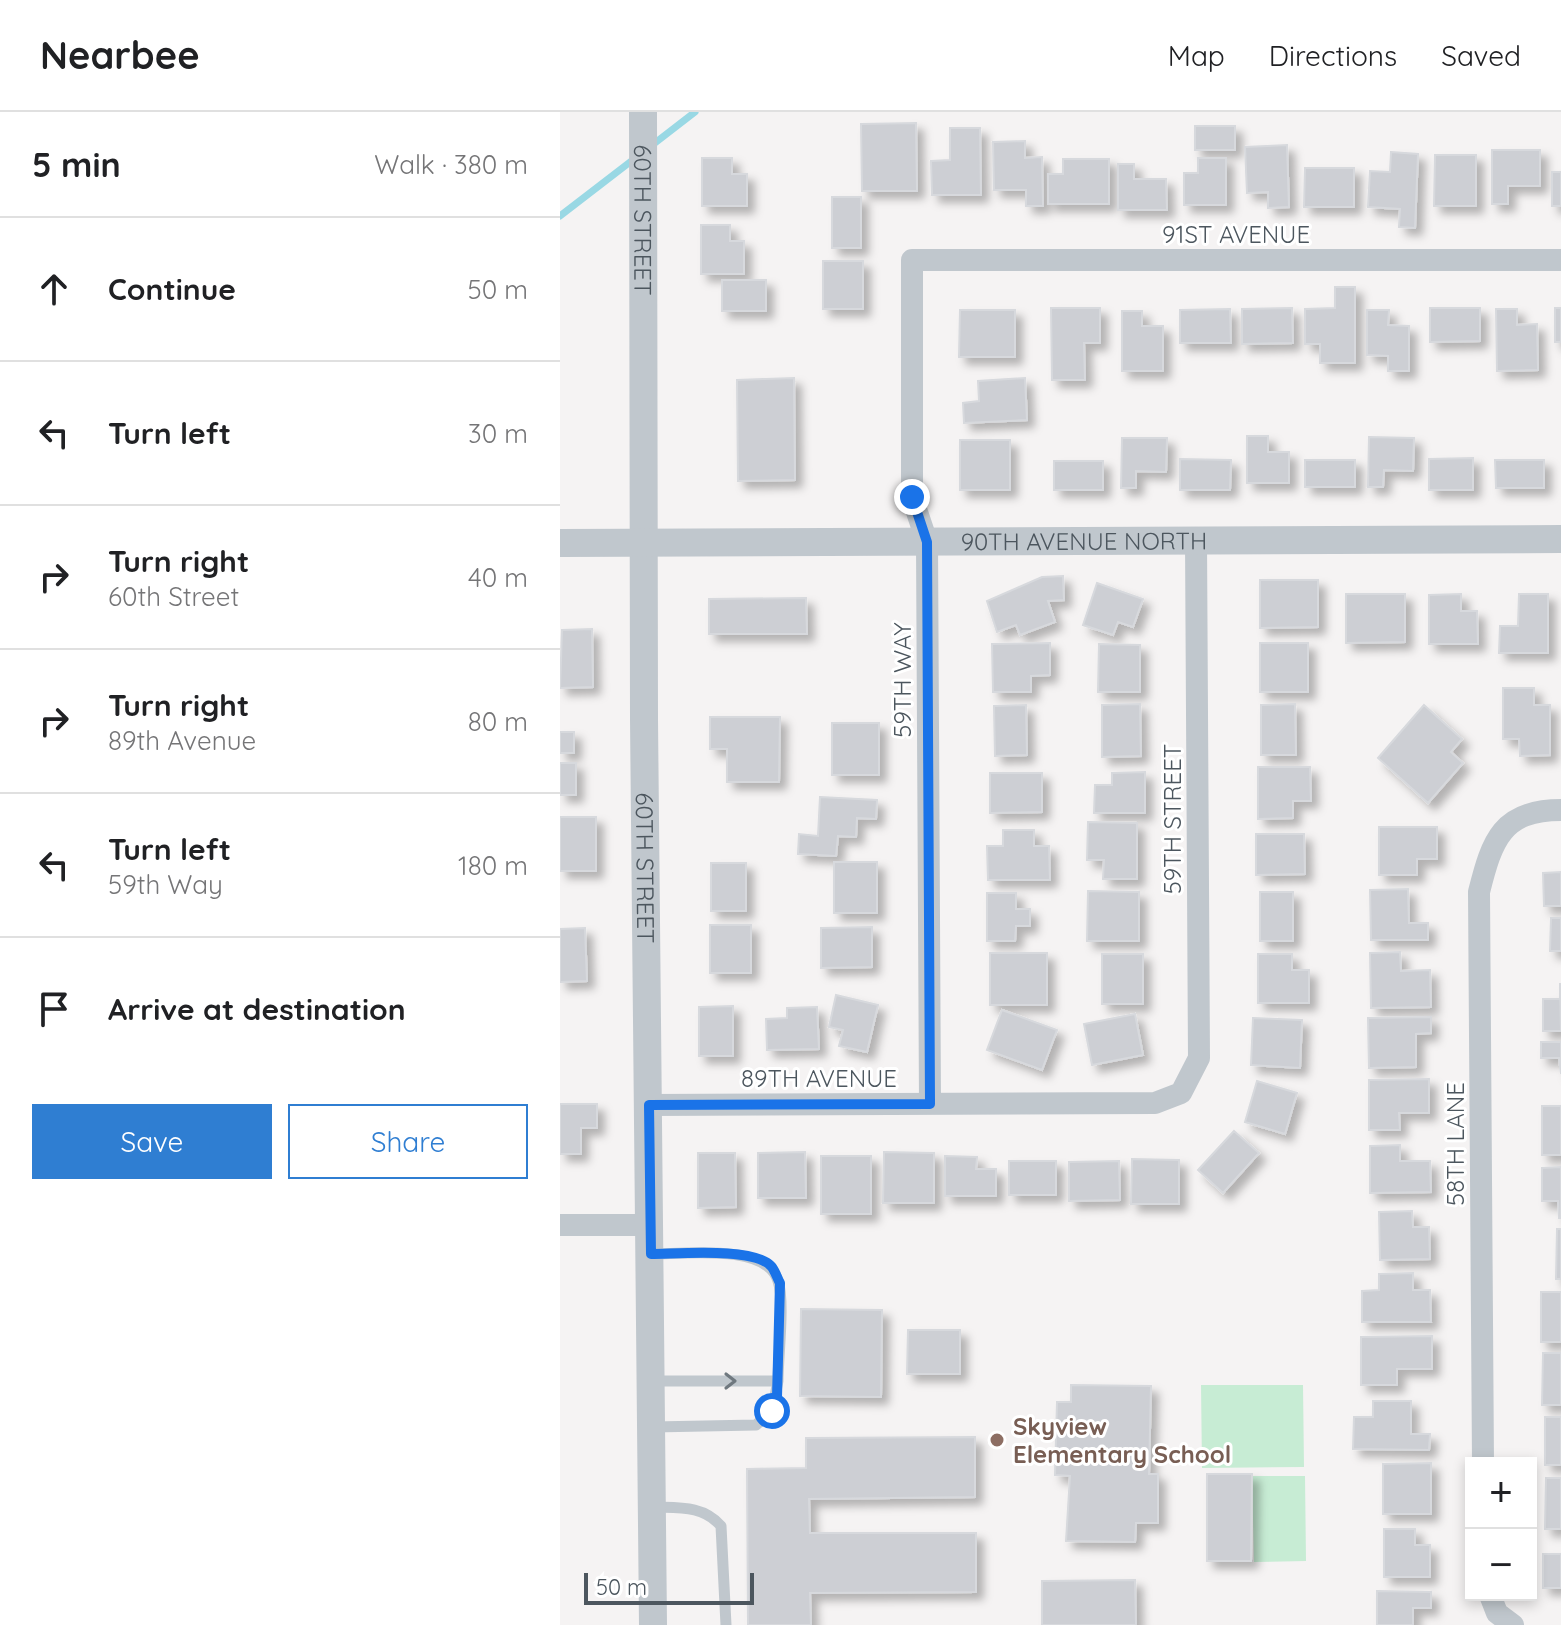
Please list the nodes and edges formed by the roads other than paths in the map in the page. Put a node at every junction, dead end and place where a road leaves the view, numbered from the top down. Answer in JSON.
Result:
{"nodes":[{"id":1,"x":643,"y":112,"type":"edge"},
{"id":2,"x":912,"y":260,"type":"joint"},
{"id":3,"x":1561,"y":260,"type":"edge"},
{"id":4,"x":1561,"y":539,"type":"edge"},
{"id":5,"x":1196,"y":540,"type":"junction"},
{"id":6,"x":927,"y":542,"type":"junction"},
{"id":7,"x":560,"y":543,"type":"edge"},
{"id":8,"x":645,"y":543,"type":"junction"},
{"id":9,"x":1561,"y":810,"type":"edge"},
{"id":10,"x":1181,"y":1093,"type":"joint"},
{"id":11,"x":930,"y":1104,"type":"junction"},
{"id":12,"x":649,"y":1105,"type":"junction"},
{"id":13,"x":560,"y":1225,"type":"edge"},
{"id":14,"x":651,"y":1225,"type":"junction"},
{"id":15,"x":651,"y":1254,"type":"junction"},
{"id":16,"x":652,"y":1381,"type":"junction"},
{"id":17,"x":778,"y":1381,"type":"junction"},
{"id":18,"x":652,"y":1427,"type":"junction"},
{"id":19,"x":1483,"y":1457,"type":"edge"},
{"id":20,"x":653,"y":1507,"type":"junction"},
{"id":21,"x":653,"y":1625,"type":"edge"},
{"id":22,"x":726,"y":1625,"type":"edge"}],
"edges":[{"from":1,"to":8,"type":"street","name":"60TH STREET"},
{"from":2,"to":3,"type":"street","name":"91ST AVENUE"},
{"from":2,"to":6,"type":"street","name":"59TH WAY"},
{"from":4,"to":5,"type":"street","name":"90TH AVENUE NORTH"},
{"from":5,"to":6,"type":"street","name":"90TH AVENUE NORTH"},
{"from":5,"to":10,"type":"street","name":"59TH STREET"},
{"from":6,"to":8,"type":"street","name":"90TH AVENUE NORTH"},
{"from":6,"to":11,"type":"street","name":"59TH WAY"},
{"from":7,"to":8,"type":"street","name":"90TH AVENUE NORTH"},
{"from":8,"to":12,"type":"street","name":"60TH STREET"},
{"from":9,"to":19,"type":"street","name":"58TH LANE"},
{"from":10,"to":11,"type":"street","name":"89TH AVENUE"},
{"from":11,"to":12,"type":"street","name":"89TH AVENUE"},
{"from":12,"to":14,"type":"street","name":"60TH STREET"},
{"from":13,"to":14,"type":"street"},
{"from":14,"to":15,"type":"street","name":"60TH STREET"},
{"from":15,"to":16,"type":"street","name":"60TH STREET"},
{"from":15,"to":17,"type":"lane"},
{"from":16,"to":17,"type":"lane","one_way":true},
{"from":16,"to":18,"type":"street","name":"60TH STREET"},
{"from":17,"to":18,"type":"lane"},
{"from":18,"to":20,"type":"street","name":"60TH STREET"},
{"from":20,"to":21,"type":"street","name":"60TH STREET"},
{"from":20,"to":22,"type":"lane"}]}
